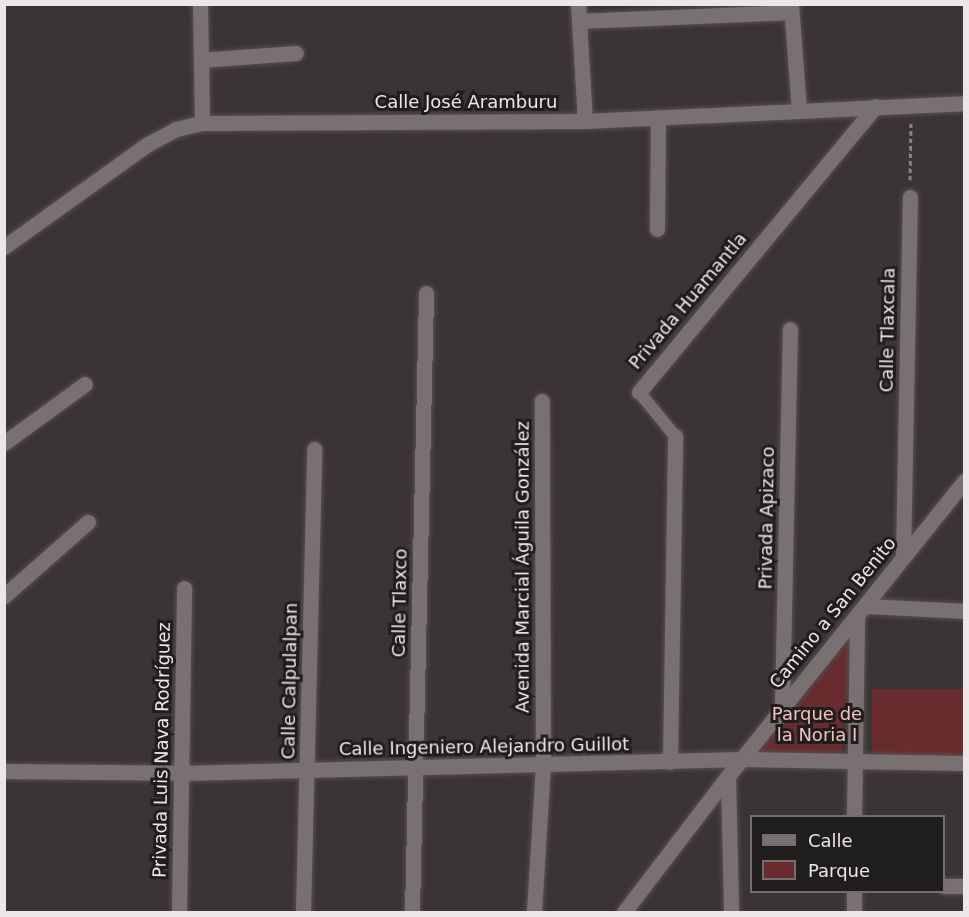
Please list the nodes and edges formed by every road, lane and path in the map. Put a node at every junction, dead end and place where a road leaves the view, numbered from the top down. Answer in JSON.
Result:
{"nodes":[{"id":1,"x":200,"y":4,"type":"edge"},
{"id":2,"x":578,"y":4,"type":"edge"},
{"id":3,"x":791,"y":8,"type":"edge"},
{"id":4,"x":579,"y":21,"type":"junction"},
{"id":5,"x":296,"y":53,"type":"dead end"},
{"id":6,"x":201,"y":60,"type":"junction"},
{"id":7,"x":964,"y":103,"type":"edge"},
{"id":8,"x":911,"y":105,"type":"junction"},
{"id":9,"x":876,"y":106,"type":"junction"},
{"id":10,"x":799,"y":111,"type":"junction"},
{"id":11,"x":658,"y":117,"type":"junction"},
{"id":12,"x":585,"y":121,"type":"junction"},
{"id":13,"x":202,"y":123,"type":"junction"},
{"id":14,"x":910,"y":197,"type":"joint"},
{"id":15,"x":657,"y":229,"type":"dead end"},
{"id":16,"x":4,"y":247,"type":"edge"},
{"id":17,"x":426,"y":294,"type":"dead end"},
{"id":18,"x":790,"y":329,"type":"dead end"},
{"id":19,"x":85,"y":384,"type":"dead end"},
{"id":20,"x":639,"y":392,"type":"joint"},
{"id":21,"x":542,"y":401,"type":"dead end"},
{"id":22,"x":675,"y":436,"type":"joint"},
{"id":23,"x":4,"y":443,"type":"edge"},
{"id":24,"x":314,"y":450,"type":"dead end"},
{"id":25,"x":964,"y":481,"type":"edge"},
{"id":26,"x":88,"y":522,"type":"dead end"},
{"id":27,"x":903,"y":557,"type":"junction"},
{"id":28,"x":184,"y":588,"type":"dead end"},
{"id":29,"x":4,"y":596,"type":"edge"},
{"id":30,"x":964,"y":611,"type":"edge"},
{"id":31,"x":861,"y":612,"type":"junction"},
{"id":32,"x":782,"y":707,"type":"junction"},
{"id":33,"x":741,"y":759,"type":"junction"},
{"id":34,"x":854,"y":761,"type":"junction"},
{"id":35,"x":670,"y":762,"type":"junction"},
{"id":36,"x":964,"y":764,"type":"edge"},
{"id":37,"x":543,"y":766,"type":"junction"},
{"id":38,"x":416,"y":768,"type":"junction"},
{"id":39,"x":4,"y":771,"type":"edge"},
{"id":40,"x":308,"y":771,"type":"junction"},
{"id":41,"x":182,"y":773,"type":"junction"},
{"id":42,"x":728,"y":776,"type":"junction"},
{"id":43,"x":854,"y":815,"type":"edge"},
{"id":44,"x":945,"y":886,"type":"edge"},
{"id":45,"x":964,"y":886,"type":"edge"},
{"id":46,"x":855,"y":893,"type":"edge"},
{"id":47,"x":179,"y":912,"type":"edge"},
{"id":48,"x":303,"y":912,"type":"edge"},
{"id":49,"x":412,"y":912,"type":"edge"},
{"id":50,"x":534,"y":912,"type":"edge"},
{"id":51,"x":624,"y":912,"type":"edge"},
{"id":52,"x":731,"y":912,"type":"edge"},
{"id":53,"x":855,"y":912,"type":"edge"}],
"edges":[{"from":1,"to":6,"type":"street"},
{"from":2,"to":4,"type":"street"},
{"from":3,"to":4,"type":"street"},
{"from":3,"to":10,"type":"street"},
{"from":4,"to":12,"type":"street"},
{"from":5,"to":6,"type":"street"},
{"from":6,"to":13,"type":"street"},
{"from":7,"to":8,"type":"street","name":"Calle José Aramburu"},
{"from":8,"to":9,"type":"street","name":"Calle José Aramburu"},
{"from":8,"to":14,"type":"path"},
{"from":9,"to":10,"type":"street","name":"Calle José Aramburu"},
{"from":9,"to":20,"type":"street","name":"Privada Huamantla"},
{"from":10,"to":11,"type":"street","name":"Calle José Aramburu"},
{"from":11,"to":12,"type":"street","name":"Calle José Aramburu"},
{"from":11,"to":15,"type":"street"},
{"from":12,"to":13,"type":"street","name":"Calle José Aramburu"},
{"from":13,"to":16,"type":"street","name":"Calle José Aramburu"},
{"from":14,"to":27,"type":"street","name":"Calle Tlaxcala"},
{"from":17,"to":38,"type":"street","name":"Calle Tlaxco"},
{"from":18,"to":32,"type":"street","name":"Privada Apizaco"},
{"from":19,"to":23,"type":"street"},
{"from":20,"to":22,"type":"street","name":"Privada Huamantla"},
{"from":21,"to":37,"type":"street","name":"Avenida Marcial Águila González"},
{"from":22,"to":35,"type":"street","name":"Privada Huamantla"},
{"from":24,"to":40,"type":"street","name":"Calle Calpulalpan"},
{"from":25,"to":27,"type":"street","name":"Camino a San Benito"},
{"from":26,"to":29,"type":"street"},
{"from":27,"to":31,"type":"street","name":"Camino a San Benito"},
{"from":28,"to":41,"type":"street","name":"Privada Luis Nava Rodríguez"},
{"from":30,"to":31,"type":"street"},
{"from":31,"to":32,"type":"street","name":"Camino a San Benito"},
{"from":31,"to":34,"type":"street"},
{"from":32,"to":33,"type":"street","name":"Camino a San Benito"},
{"from":33,"to":34,"type":"street","name":"Calle Ingeniero Alejandro Guillot"},
{"from":33,"to":35,"type":"street","name":"Calle Ingeniero Alejandro Guillot"},
{"from":33,"to":42,"type":"street","name":"Camino a San Benito"},
{"from":34,"to":36,"type":"street","name":"Calle Ingeniero Alejandro Guillot"},
{"from":34,"to":43,"type":"street"},
{"from":35,"to":37,"type":"street","name":"Calle Ingeniero Alejandro Guillot"},
{"from":37,"to":38,"type":"street","name":"Calle Ingeniero Alejandro Guillot"},
{"from":37,"to":50,"type":"street","name":"Avenida Marcial Águila González"},
{"from":38,"to":40,"type":"street","name":"Calle Ingeniero Alejandro Guillot"},
{"from":38,"to":49,"type":"street","name":"Calle Tlaxco"},
{"from":39,"to":41,"type":"street","name":"Calle Ingeniero Alejandro Guillot"},
{"from":40,"to":41,"type":"street","name":"Calle Ingeniero Alejandro Guillot"},
{"from":40,"to":48,"type":"street","name":"Calle Calpulalpan"},
{"from":41,"to":47,"type":"street","name":"Privada Luis Nava Rodríguez"},
{"from":42,"to":51,"type":"street","name":"Camino a San Benito"},
{"from":42,"to":52,"type":"street"},
{"from":44,"to":45,"type":"street"},
{"from":46,"to":53,"type":"street"}]}
